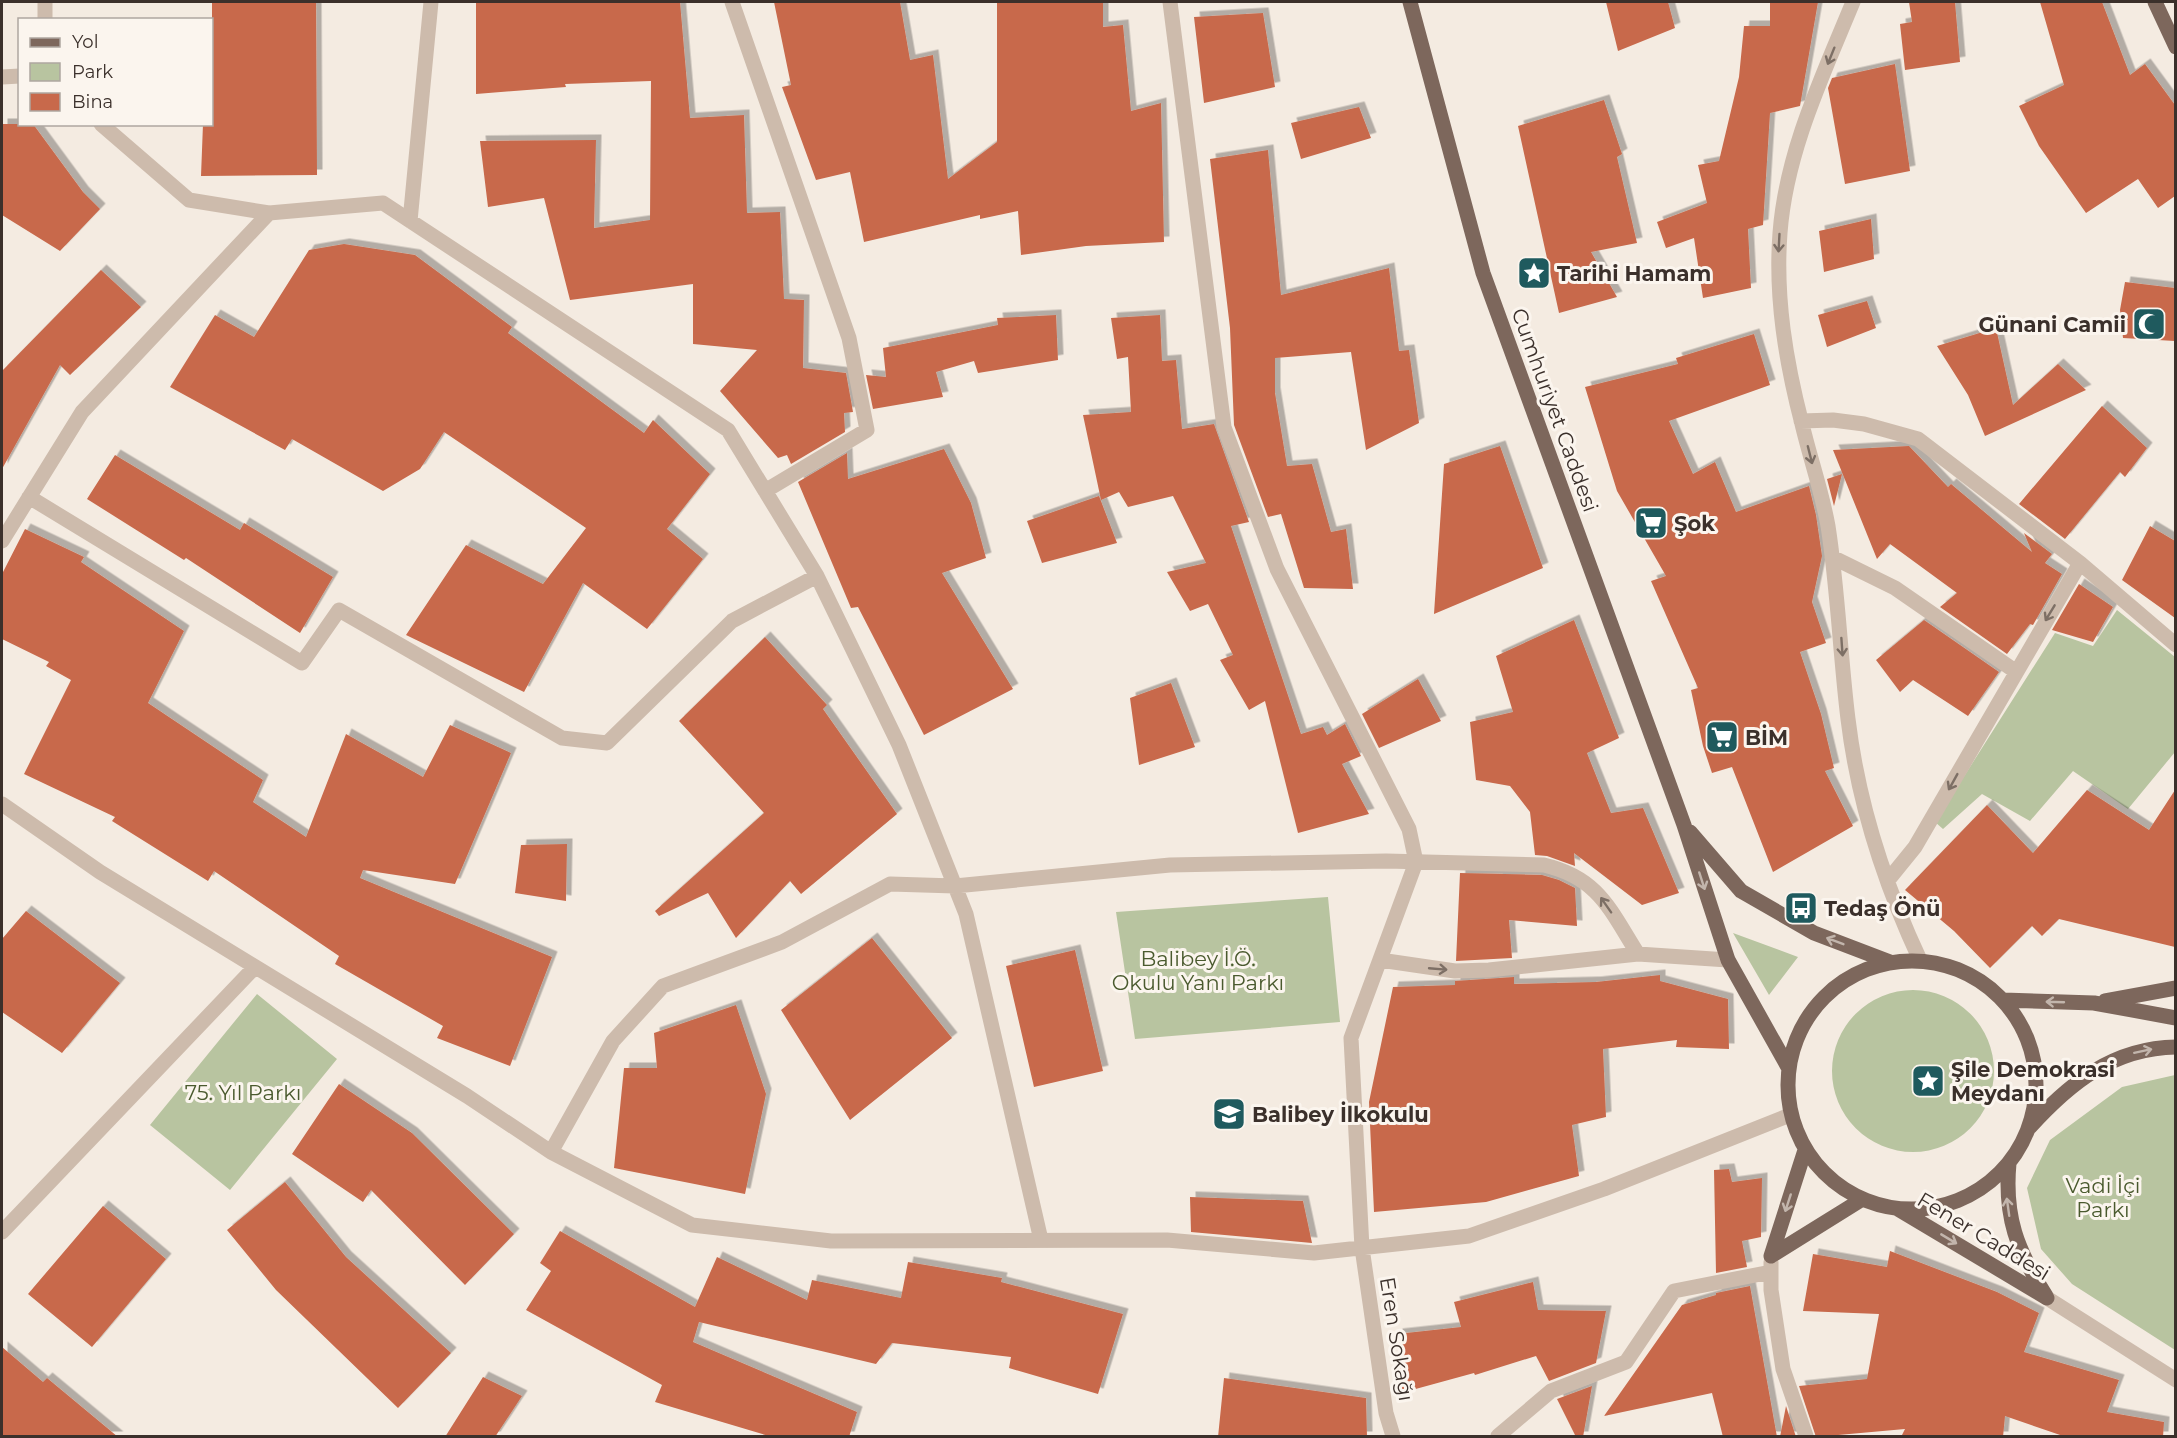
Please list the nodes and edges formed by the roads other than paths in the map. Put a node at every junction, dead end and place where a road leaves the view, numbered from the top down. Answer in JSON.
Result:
{"nodes":[{"id":1,"x":45,"y":2,"type":"edge"},
{"id":2,"x":431,"y":2,"type":"edge"},
{"id":3,"x":732,"y":2,"type":"edge"},
{"id":4,"x":1170,"y":2,"type":"edge"},
{"id":5,"x":1410,"y":2,"type":"edge"},
{"id":6,"x":1853,"y":2,"type":"edge"},
{"id":7,"x":2155,"y":2,"type":"edge"},
{"id":8,"x":45,"y":18,"type":"edge"},
{"id":9,"x":2175,"y":47,"type":"edge"},
{"id":10,"x":18,"y":76,"type":"edge"},
{"id":11,"x":2,"y":77,"type":"edge"},
{"id":12,"x":102,"y":126,"type":"edge"},
{"id":13,"x":269,"y":213,"type":"junction"},
{"id":14,"x":410,"y":220,"type":"junction"},
{"id":15,"x":1801,"y":421,"type":"junction"},
{"id":16,"x":765,"y":491,"type":"junction"},
{"id":17,"x":29,"y":497,"type":"junction"},
{"id":18,"x":2,"y":541,"type":"edge"},
{"id":19,"x":1832,"y":556,"type":"junction"},
{"id":20,"x":2080,"y":563,"type":"junction"},
{"id":21,"x":817,"y":576,"type":"junction"},
{"id":22,"x":2175,"y":645,"type":"edge"},
{"id":23,"x":2015,"y":671,"type":"junction"},
{"id":24,"x":2,"y":804,"type":"edge"},
{"id":25,"x":1684,"y":825,"type":"junction"},
{"id":26,"x":1416,"y":862,"type":"junction"},
{"id":27,"x":1888,"y":879,"type":"junction"},
{"id":28,"x":955,"y":886,"type":"junction"},
{"id":29,"x":1638,"y":954,"type":"junction"},
{"id":30,"x":1380,"y":960,"type":"junction"},
{"id":31,"x":1728,"y":960,"type":"junction"},
{"id":32,"x":1920,"y":960,"type":"junction"},
{"id":33,"x":1890,"y":962,"type":"junction"},
{"id":34,"x":255,"y":967,"type":"junction"},
{"id":35,"x":2175,"y":988,"type":"edge"},
{"id":36,"x":2003,"y":1000,"type":"junction"},
{"id":37,"x":2094,"y":1003,"type":"junction"},
{"id":38,"x":2175,"y":1018,"type":"edge"},
{"id":39,"x":2175,"y":1047,"type":"edge"},
{"id":40,"x":1788,"y":1067,"type":"junction"},
{"id":41,"x":1790,"y":1115,"type":"junction"},
{"id":42,"x":2028,"y":1130,"type":"junction"},
{"id":43,"x":1804,"y":1150,"type":"junction"},
{"id":44,"x":551,"y":1152,"type":"junction"},
{"id":45,"x":2009,"y":1163,"type":"junction"},
{"id":46,"x":1861,"y":1200,"type":"junction"},
{"id":47,"x":1898,"y":1209,"type":"junction"},
{"id":48,"x":2,"y":1232,"type":"edge"},
{"id":49,"x":1041,"y":1240,"type":"junction"},
{"id":50,"x":1362,"y":1248,"type":"junction"},
{"id":51,"x":1771,"y":1264,"type":"junction"},
{"id":52,"x":2047,"y":1298,"type":"junction"},
{"id":53,"x":2175,"y":1380,"type":"edge"},
{"id":54,"x":1393,"y":1437,"type":"edge"},
{"id":55,"x":1498,"y":1437,"type":"edge"},
{"id":56,"x":1806,"y":1437,"type":"edge"}],
"edges":[{"from":1,"to":8,"type":"street"},
{"from":2,"to":14,"type":"street"},
{"from":3,"to":16,"type":"street"},
{"from":4,"to":26,"type":"street"},
{"from":5,"to":25,"type":"main road","name":"Cumhuriyet Caddesi"},
{"from":6,"to":15,"type":"street","one_way":true},
{"from":7,"to":9,"type":"main road"},
{"from":10,"to":11,"type":"street"},
{"from":12,"to":13,"type":"street"},
{"from":13,"to":14,"type":"street"},
{"from":13,"to":17,"type":"street"},
{"from":14,"to":16,"type":"street"},
{"from":15,"to":19,"type":"street","one_way":true},
{"from":15,"to":20,"type":"street"},
{"from":16,"to":21,"type":"street"},
{"from":17,"to":18,"type":"street"},
{"from":17,"to":21,"type":"street"},
{"from":19,"to":23,"type":"street"},
{"from":19,"to":27,"type":"street","one_way":true},
{"from":20,"to":22,"type":"street"},
{"from":20,"to":23,"type":"street","one_way":true},
{"from":21,"to":28,"type":"street"},
{"from":23,"to":27,"type":"street","one_way":true},
{"from":24,"to":34,"type":"street"},
{"from":25,"to":31,"type":"main road","name":"Cumhuriyet Caddesi","one_way":true},
{"from":33,"to":25,"type":"main road","name":"Cumhuriyet Caddesi","one_way":true},
{"from":26,"to":28,"type":"street"},
{"from":29,"to":26,"type":"street","one_way":true},
{"from":26,"to":30,"type":"street","name":"Eren Sokağı"},
{"from":27,"to":32,"type":"street"},
{"from":28,"to":44,"type":"street"},
{"from":28,"to":49,"type":"street"},
{"from":30,"to":29,"type":"street","one_way":true},
{"from":29,"to":31,"type":"street"},
{"from":30,"to":50,"type":"street","name":"Eren Sokağı"},
{"from":31,"to":40,"type":"main road","name":"Cumhuriyet Caddesi"},
{"from":32,"to":33,"type":"main road"},
{"from":32,"to":36,"type":"main road"},
{"from":33,"to":40,"type":"main road"},
{"from":34,"to":44,"type":"street"},
{"from":34,"to":48,"type":"street"},
{"from":35,"to":37,"type":"main road"},
{"from":37,"to":36,"type":"main road","one_way":true},
{"from":36,"to":42,"type":"main road"},
{"from":37,"to":38,"type":"main road"},
{"from":42,"to":39,"type":"main road","one_way":true},
{"from":40,"to":41,"type":"main road"},
{"from":41,"to":43,"type":"main road"},
{"from":41,"to":50,"type":"street"},
{"from":42,"to":45,"type":"main road"},
{"from":43,"to":46,"type":"main road"},
{"from":43,"to":51,"type":"main road","one_way":true},
{"from":44,"to":49,"type":"street"},
{"from":45,"to":47,"type":"main road"},
{"from":52,"to":45,"type":"main road","name":"Fener Caddesi","one_way":true},
{"from":46,"to":47,"type":"main road"},
{"from":46,"to":51,"type":"main road"},
{"from":47,"to":52,"type":"main road","name":"Fener Caddesi","one_way":true},
{"from":49,"to":50,"type":"street"},
{"from":50,"to":54,"type":"street","name":"Eren Sokağı"},
{"from":51,"to":55,"type":"street"},
{"from":51,"to":56,"type":"street"},
{"from":52,"to":53,"type":"street","name":"Fener Caddesi"}]}
